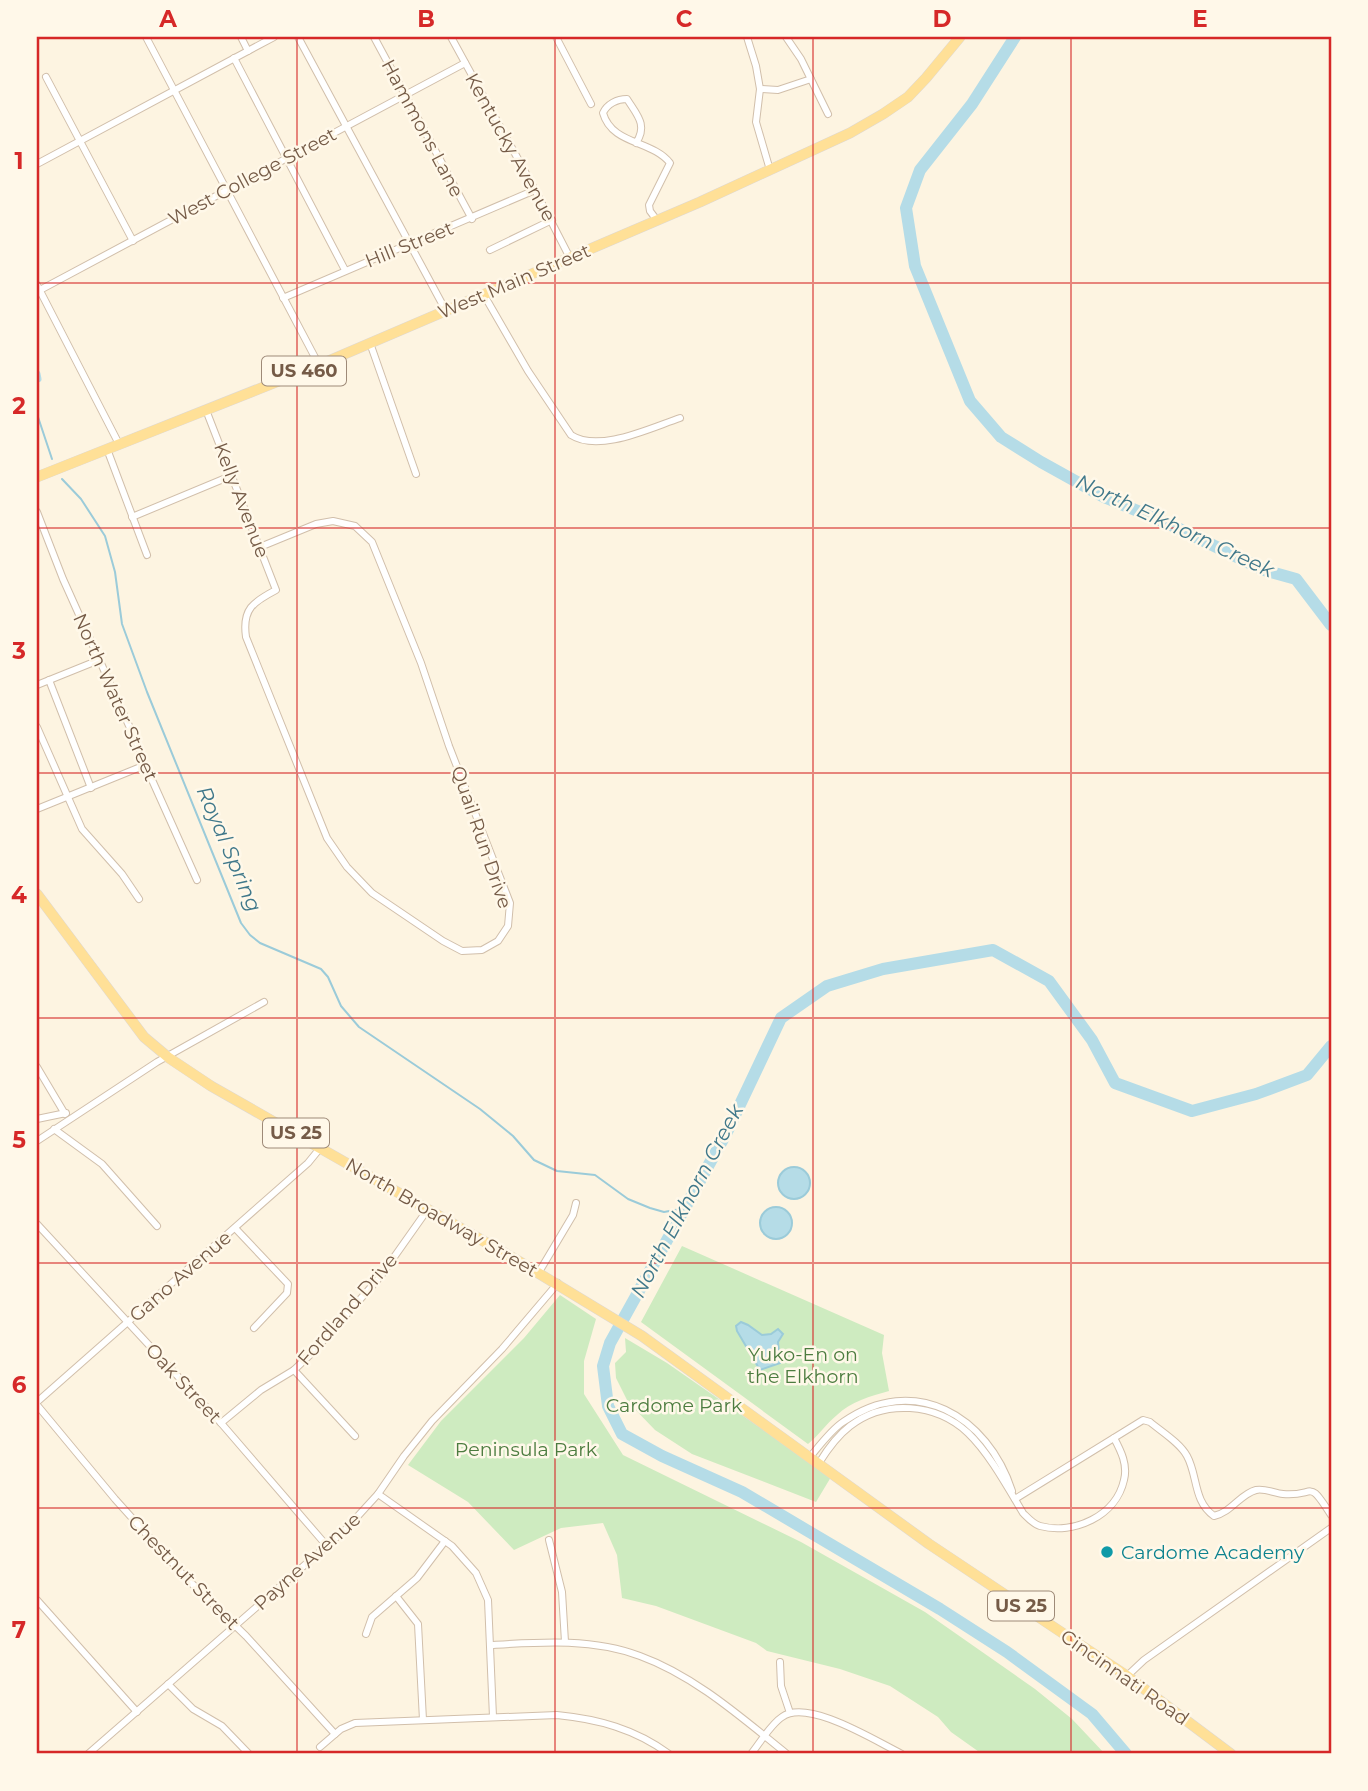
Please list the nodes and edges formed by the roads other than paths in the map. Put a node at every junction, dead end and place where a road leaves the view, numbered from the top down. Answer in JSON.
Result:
{"nodes":[{"id":1,"x":146,"y":37,"type":"edge"},
{"id":2,"x":241,"y":37,"type":"edge"},
{"id":3,"x":274,"y":37,"type":"edge"},
{"id":4,"x":298,"y":37,"type":"edge"},
{"id":5,"x":374,"y":37,"type":"edge"},
{"id":6,"x":451,"y":37,"type":"edge"},
{"id":7,"x":556,"y":37,"type":"edge"},
{"id":8,"x":747,"y":37,"type":"edge"},
{"id":9,"x":786,"y":37,"type":"edge"},
{"id":10,"x":960,"y":37,"type":"edge"},
{"id":11,"x":248,"y":51,"type":"junction"},
{"id":12,"x":234,"y":58,"type":"junction"},
{"id":13,"x":465,"y":63,"type":"junction"},
{"id":14,"x":47,"y":77,"type":"dead end"},
{"id":15,"x":811,"y":79,"type":"junction"},
{"id":16,"x":760,"y":89,"type":"junction"},
{"id":17,"x":174,"y":90,"type":"junction"},
{"id":18,"x":405,"y":94,"type":"junction"},
{"id":19,"x":591,"y":104,"type":"dead end"},
{"id":20,"x":828,"y":114,"type":"dead end"},
{"id":21,"x":345,"y":126,"type":"junction"},
{"id":22,"x":80,"y":141,"type":"junction"},
{"id":23,"x":636,"y":143,"type":"junction"},
{"id":24,"x":285,"y":158,"type":"junction"},
{"id":25,"x":37,"y":164,"type":"edge"},
{"id":26,"x":770,"y":170,"type":"junction"},
{"id":27,"x":227,"y":188,"type":"junction"},
{"id":28,"x":535,"y":190,"type":"junction"},
{"id":29,"x":472,"y":219,"type":"junction"},
{"id":30,"x":656,"y":219,"type":"junction"},
{"id":31,"x":551,"y":220,"type":"junction"},
{"id":32,"x":133,"y":241,"type":"junction"},
{"id":33,"x":410,"y":244,"type":"junction"},
{"id":34,"x":490,"y":250,"type":"dead end"},
{"id":35,"x":570,"y":258,"type":"junction"},
{"id":36,"x":345,"y":270,"type":"junction"},
{"id":37,"x":38,"y":288,"type":"edge"},
{"id":38,"x":484,"y":295,"type":"junction"},
{"id":39,"x":283,"y":298,"type":"junction"},
{"id":40,"x":446,"y":311,"type":"junction"},
{"id":41,"x":370,"y":343,"type":"junction"},
{"id":42,"x":319,"y":365,"type":"junction"},
{"id":43,"x":206,"y":410,"type":"junction"},
{"id":44,"x":680,"y":418,"type":"dead end"},
{"id":45,"x":119,"y":444,"type":"junction"},
{"id":46,"x":107,"y":449,"type":"junction"},
{"id":47,"x":416,"y":474,"type":"dead end"},
{"id":48,"x":233,"y":475,"type":"junction"},
{"id":49,"x":37,"y":477,"type":"edge"},
{"id":50,"x":37,"y":512,"type":"edge"},
{"id":51,"x":132,"y":517,"type":"junction"},
{"id":52,"x":260,"y":547,"type":"junction"},
{"id":53,"x":146,"y":555,"type":"dead end"},
{"id":54,"x":276,"y":590,"type":"joint"},
{"id":55,"x":99,"y":660,"type":"junction"},
{"id":56,"x":50,"y":680,"type":"junction"},
{"id":57,"x":37,"y":685,"type":"edge"},
{"id":58,"x":37,"y":727,"type":"edge"},
{"id":59,"x":143,"y":766,"type":"junction"},
{"id":60,"x":91,"y":788,"type":"junction"},
{"id":61,"x":67,"y":797,"type":"junction"},
{"id":62,"x":37,"y":809,"type":"edge"},
{"id":63,"x":197,"y":880,"type":"dead end"},
{"id":64,"x":37,"y":894,"type":"edge"},
{"id":65,"x":139,"y":899,"type":"dead end"},
{"id":66,"x":264,"y":1002,"type":"dead end"},
{"id":67,"x":167,"y":1057,"type":"junction"},
{"id":68,"x":37,"y":1068,"type":"edge"},
{"id":69,"x":79,"y":1113,"type":"junction"},
{"id":70,"x":65,"y":1114,"type":"junction"},
{"id":71,"x":37,"y":1119,"type":"edge"},
{"id":72,"x":54,"y":1129,"type":"junction"},
{"id":73,"x":37,"y":1141,"type":"edge"},
{"id":74,"x":321,"y":1147,"type":"junction"},
{"id":75,"x":576,"y":1203,"type":"dead end"},
{"id":76,"x":428,"y":1209,"type":"junction"},
{"id":77,"x":37,"y":1224,"type":"edge"},
{"id":78,"x":157,"y":1226,"type":"dead end"},
{"id":79,"x":235,"y":1228,"type":"junction"},
{"id":80,"x":539,"y":1272,"type":"junction"},
{"id":81,"x":558,"y":1283,"type":"junction"},
{"id":82,"x":127,"y":1322,"type":"junction"},
{"id":83,"x":254,"y":1328,"type":"dead end"},
{"id":84,"x":294,"y":1370,"type":"junction"},
{"id":85,"x":37,"y":1403,"type":"edge"},
{"id":86,"x":221,"y":1423,"type":"junction"},
{"id":87,"x":355,"y":1436,"type":"dead end"},
{"id":88,"x":1114,"y":1438,"type":"junction"},
{"id":89,"x":815,"y":1460,"type":"junction"},
{"id":90,"x":378,"y":1494,"type":"junction"},
{"id":91,"x":1015,"y":1499,"type":"junction"},
{"id":92,"x":1331,"y":1515,"type":"edge"},
{"id":93,"x":1331,"y":1528,"type":"edge"},
{"id":94,"x":549,"y":1540,"type":"dead end"},
{"id":95,"x":446,"y":1541,"type":"junction"},
{"id":96,"x":327,"y":1546,"type":"junction"},
{"id":97,"x":396,"y":1596,"type":"junction"},
{"id":98,"x":37,"y":1600,"type":"edge"},
{"id":99,"x":234,"y":1626,"type":"junction"},
{"id":100,"x":366,"y":1634,"type":"dead end"},
{"id":101,"x":565,"y":1642,"type":"junction"},
{"id":102,"x":491,"y":1644,"type":"junction"},
{"id":103,"x":780,"y":1662,"type":"dead end"},
{"id":104,"x":1127,"y":1676,"type":"junction"},
{"id":105,"x":168,"y":1684,"type":"junction"},
{"id":106,"x":137,"y":1712,"type":"junction"},
{"id":107,"x":790,"y":1713,"type":"junction"},
{"id":108,"x":493,"y":1717,"type":"junction"},
{"id":109,"x":423,"y":1720,"type":"junction"},
{"id":110,"x":335,"y":1734,"type":"junction"},
{"id":111,"x":765,"y":1737,"type":"junction"},
{"id":112,"x":320,"y":1747,"type":"dead end"},
{"id":113,"x":88,"y":1754,"type":"edge"},
{"id":114,"x":249,"y":1754,"type":"edge"},
{"id":115,"x":669,"y":1754,"type":"edge"},
{"id":116,"x":751,"y":1754,"type":"edge"},
{"id":117,"x":787,"y":1754,"type":"edge"},
{"id":118,"x":902,"y":1754,"type":"edge"},
{"id":119,"x":1231,"y":1754,"type":"edge"}],
"edges":[{"from":1,"to":17,"type":"street"},
{"from":2,"to":11,"type":"street"},
{"from":3,"to":11,"type":"street"},
{"from":4,"to":21,"type":"street"},
{"from":5,"to":18,"type":"street","name":"Hammons Lane"},
{"from":6,"to":13,"type":"street","name":"Kentucky Avenue"},
{"from":7,"to":19,"type":"street"},
{"from":8,"to":16,"type":"street"},
{"from":9,"to":15,"type":"street"},
{"from":10,"to":26,"type":"main road","name":"West Main Street","number":"US 460"},
{"from":11,"to":12,"type":"street"},
{"from":12,"to":17,"type":"street"},
{"from":12,"to":24,"type":"street"},
{"from":13,"to":18,"type":"street","name":"West College Street"},
{"from":13,"to":28,"type":"street","name":"Kentucky Avenue"},
{"from":14,"to":22,"type":"street"},
{"from":15,"to":16,"type":"street"},
{"from":15,"to":20,"type":"street"},
{"from":16,"to":26,"type":"street"},
{"from":17,"to":22,"type":"street"},
{"from":17,"to":27,"type":"street"},
{"from":18,"to":21,"type":"street","name":"West College Street"},
{"from":18,"to":29,"type":"street","name":"Hammons Lane"},
{"from":21,"to":24,"type":"street","name":"West College Street"},
{"from":21,"to":33,"type":"street"},
{"from":22,"to":25,"type":"street"},
{"from":22,"to":32,"type":"street"},
{"from":23,"to":23,"type":"street"},
{"from":23,"to":30,"type":"street"},
{"from":24,"to":27,"type":"street","name":"West College Street"},
{"from":24,"to":36,"type":"street"},
{"from":26,"to":30,"type":"main road","name":"West Main Street","number":"US 460"},
{"from":27,"to":32,"type":"street","name":"West College Street"},
{"from":27,"to":39,"type":"street"},
{"from":28,"to":29,"type":"street","name":"Hill Street"},
{"from":28,"to":31,"type":"street","name":"Kentucky Avenue"},
{"from":29,"to":33,"type":"street","name":"Hill Street"},
{"from":30,"to":35,"type":"main road","name":"West Main Street","number":"US 460"},
{"from":31,"to":34,"type":"street"},
{"from":31,"to":35,"type":"street","name":"Kentucky Avenue"},
{"from":32,"to":37,"type":"street","name":"West College Street"},
{"from":33,"to":36,"type":"street","name":"Hill Street"},
{"from":33,"to":40,"type":"street"},
{"from":35,"to":38,"type":"main road","name":"West Main Street","number":"US 460"},
{"from":36,"to":39,"type":"street","name":"Hill Street"},
{"from":37,"to":45,"type":"street"},
{"from":38,"to":40,"type":"main road","name":"West Main Street","number":"US 460"},
{"from":38,"to":44,"type":"street"},
{"from":39,"to":42,"type":"street"},
{"from":40,"to":41,"type":"main road","name":"West Main Street","number":"US 460"},
{"from":41,"to":42,"type":"main road","name":"West Main Street","number":"US 460"},
{"from":41,"to":47,"type":"street"},
{"from":42,"to":43,"type":"main road","name":"West Main Street","number":"US 460"},
{"from":43,"to":45,"type":"main road","name":"West Main Street","number":"US 460"},
{"from":43,"to":48,"type":"street","name":"Kelly Avenue"},
{"from":45,"to":46,"type":"main road","name":"West Main Street","number":"US 460"},
{"from":46,"to":49,"type":"main road","name":"West Main Street","number":"US 460"},
{"from":46,"to":51,"type":"street"},
{"from":48,"to":51,"type":"street"},
{"from":48,"to":52,"type":"street","name":"Kelly Avenue"},
{"from":50,"to":55,"type":"street","name":"North Water Street"},
{"from":51,"to":53,"type":"street"},
{"from":52,"to":54,"type":"street","name":"Kelly Avenue"},
{"from":52,"to":54,"type":"street","name":"Quail Run Drive"},
{"from":55,"to":56,"type":"street"},
{"from":55,"to":59,"type":"street","name":"North Water Street"},
{"from":56,"to":57,"type":"street"},
{"from":56,"to":60,"type":"street"},
{"from":58,"to":61,"type":"street"},
{"from":59,"to":60,"type":"street"},
{"from":59,"to":63,"type":"street","name":"North Water Street"},
{"from":60,"to":61,"type":"street"},
{"from":61,"to":62,"type":"street"},
{"from":61,"to":65,"type":"street"},
{"from":64,"to":67,"type":"main road","name":"North Broadway Street","number":"US 25"},
{"from":66,"to":67,"type":"street"},
{"from":67,"to":69,"type":"street"},
{"from":67,"to":74,"type":"main road","name":"North Broadway Street","number":"US 25"},
{"from":68,"to":70,"type":"street"},
{"from":69,"to":70,"type":"street"},
{"from":69,"to":72,"type":"street"},
{"from":70,"to":71,"type":"street"},
{"from":72,"to":73,"type":"street"},
{"from":72,"to":78,"type":"street"},
{"from":74,"to":76,"type":"main road","name":"North Broadway Street","number":"US 25"},
{"from":74,"to":79,"type":"street","name":"Gano Avenue"},
{"from":75,"to":80,"type":"street"},
{"from":76,"to":80,"type":"main road","name":"North Broadway Street","number":"US 25"},
{"from":76,"to":84,"type":"street","name":"Fordland Drive"},
{"from":77,"to":82,"type":"street","name":"Oak Street"},
{"from":79,"to":82,"type":"street","name":"Gano Avenue"},
{"from":79,"to":83,"type":"street"},
{"from":80,"to":81,"type":"main road","name":"North Broadway Street","number":"US 25"},
{"from":81,"to":89,"type":"main road","name":"North Broadway Street","number":"US 25"},
{"from":81,"to":90,"type":"street","name":"Payne Avenue"},
{"from":82,"to":85,"type":"street","name":"Gano Avenue"},
{"from":82,"to":86,"type":"street","name":"Oak Street"},
{"from":84,"to":86,"type":"street","name":"Fordland Drive"},
{"from":84,"to":87,"type":"street"},
{"from":85,"to":99,"type":"street","name":"Chestnut Street"},
{"from":86,"to":96,"type":"street","name":"Oak Street"},
{"from":88,"to":91,"type":"street"},
{"from":88,"to":91,"type":"street"},
{"from":88,"to":92,"type":"street"},
{"from":89,"to":91,"type":"street"},
{"from":89,"to":104,"type":"main road","name":"Cincinnati Road","number":"US 25"},
{"from":90,"to":95,"type":"street"},
{"from":90,"to":96,"type":"street","name":"Payne Avenue"},
{"from":93,"to":104,"type":"street"},
{"from":94,"to":101,"type":"street"},
{"from":95,"to":97,"type":"street"},
{"from":95,"to":102,"type":"street"},
{"from":96,"to":99,"type":"street","name":"Payne Avenue"},
{"from":97,"to":100,"type":"street"},
{"from":97,"to":109,"type":"street"},
{"from":98,"to":106,"type":"street"},
{"from":99,"to":105,"type":"street","name":"Payne Avenue"},
{"from":99,"to":110,"type":"street","name":"Chestnut Street"},
{"from":101,"to":102,"type":"street"},
{"from":101,"to":111,"type":"street"},
{"from":102,"to":108,"type":"street"},
{"from":103,"to":107,"type":"street"},
{"from":104,"to":119,"type":"main road","name":"Cincinnati Road","number":"US 25"},
{"from":105,"to":106,"type":"street","name":"Payne Avenue"},
{"from":105,"to":114,"type":"street"},
{"from":106,"to":113,"type":"street","name":"Payne Avenue"},
{"from":107,"to":111,"type":"street"},
{"from":107,"to":118,"type":"street"},
{"from":108,"to":109,"type":"street"},
{"from":108,"to":115,"type":"street"},
{"from":109,"to":110,"type":"street"},
{"from":110,"to":112,"type":"street"},
{"from":111,"to":116,"type":"street"},
{"from":111,"to":117,"type":"street"}]}
